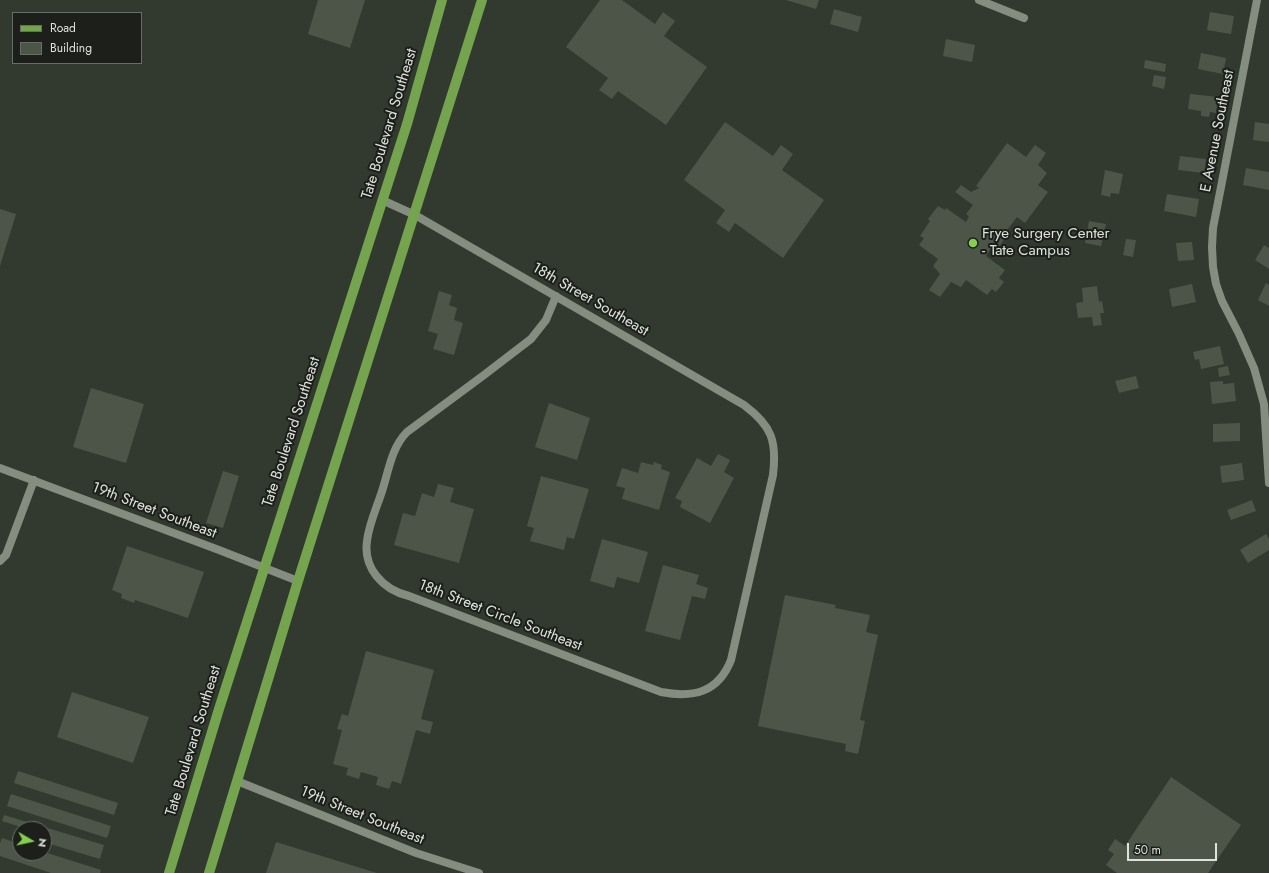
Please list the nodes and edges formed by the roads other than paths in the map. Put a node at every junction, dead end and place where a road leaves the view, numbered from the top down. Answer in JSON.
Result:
{"nodes":[{"id":1,"x":442,"y":0,"type":"edge"},
{"id":2,"x":482,"y":0,"type":"edge"},
{"id":3,"x":979,"y":0,"type":"edge"},
{"id":4,"x":1257,"y":0,"type":"edge"},
{"id":5,"x":1024,"y":18,"type":"dead end"},
{"id":6,"x":382,"y":200,"type":"junction"},
{"id":7,"x":415,"y":215,"type":"junction"},
{"id":8,"x":556,"y":296,"type":"junction"},
{"id":9,"x":1269,"y":412,"type":"edge"},
{"id":10,"x":1266,"y":420,"type":"junction"},
{"id":11,"x":772,"y":438,"type":"joint"},
{"id":12,"x":0,"y":468,"type":"edge"},
{"id":13,"x":34,"y":480,"type":"junction"},
{"id":14,"x":1269,"y":483,"type":"edge"},
{"id":15,"x":0,"y":561,"type":"edge"},
{"id":16,"x":264,"y":568,"type":"junction"},
{"id":17,"x":298,"y":581,"type":"junction"},
{"id":18,"x":237,"y":781,"type":"junction"},
{"id":19,"x":169,"y":873,"type":"edge"},
{"id":20,"x":209,"y":873,"type":"edge"},
{"id":21,"x":479,"y":873,"type":"edge"}],
"edges":[{"from":1,"to":6,"type":"main road","name":"Tate Boulevard Southeast"},
{"from":2,"to":7,"type":"main road"},
{"from":3,"to":5,"type":"street"},
{"from":4,"to":10,"type":"street","name":"E Avenue Southeast"},
{"from":6,"to":7,"type":"street","name":"18th Street Southeast"},
{"from":6,"to":16,"type":"main road","name":"Tate Boulevard Southeast"},
{"from":7,"to":8,"type":"street","name":"18th Street Southeast"},
{"from":7,"to":17,"type":"main road"},
{"from":8,"to":11,"type":"street","name":"18th Street Southeast"},
{"from":8,"to":11,"type":"street","name":"18th Street Circle Southeast"},
{"from":9,"to":10,"type":"street"},
{"from":10,"to":14,"type":"street","name":"E Avenue Southeast"},
{"from":12,"to":13,"type":"street","name":"19th Street Southeast"},
{"from":13,"to":15,"type":"street"},
{"from":13,"to":16,"type":"street","name":"19th Street Southeast"},
{"from":16,"to":17,"type":"street","name":"19th Street Southeast"},
{"from":16,"to":19,"type":"main road","name":"Tate Boulevard Southeast"},
{"from":17,"to":18,"type":"main road"},
{"from":18,"to":20,"type":"main road"},
{"from":18,"to":21,"type":"street","name":"19th Street Southeast"}]}
